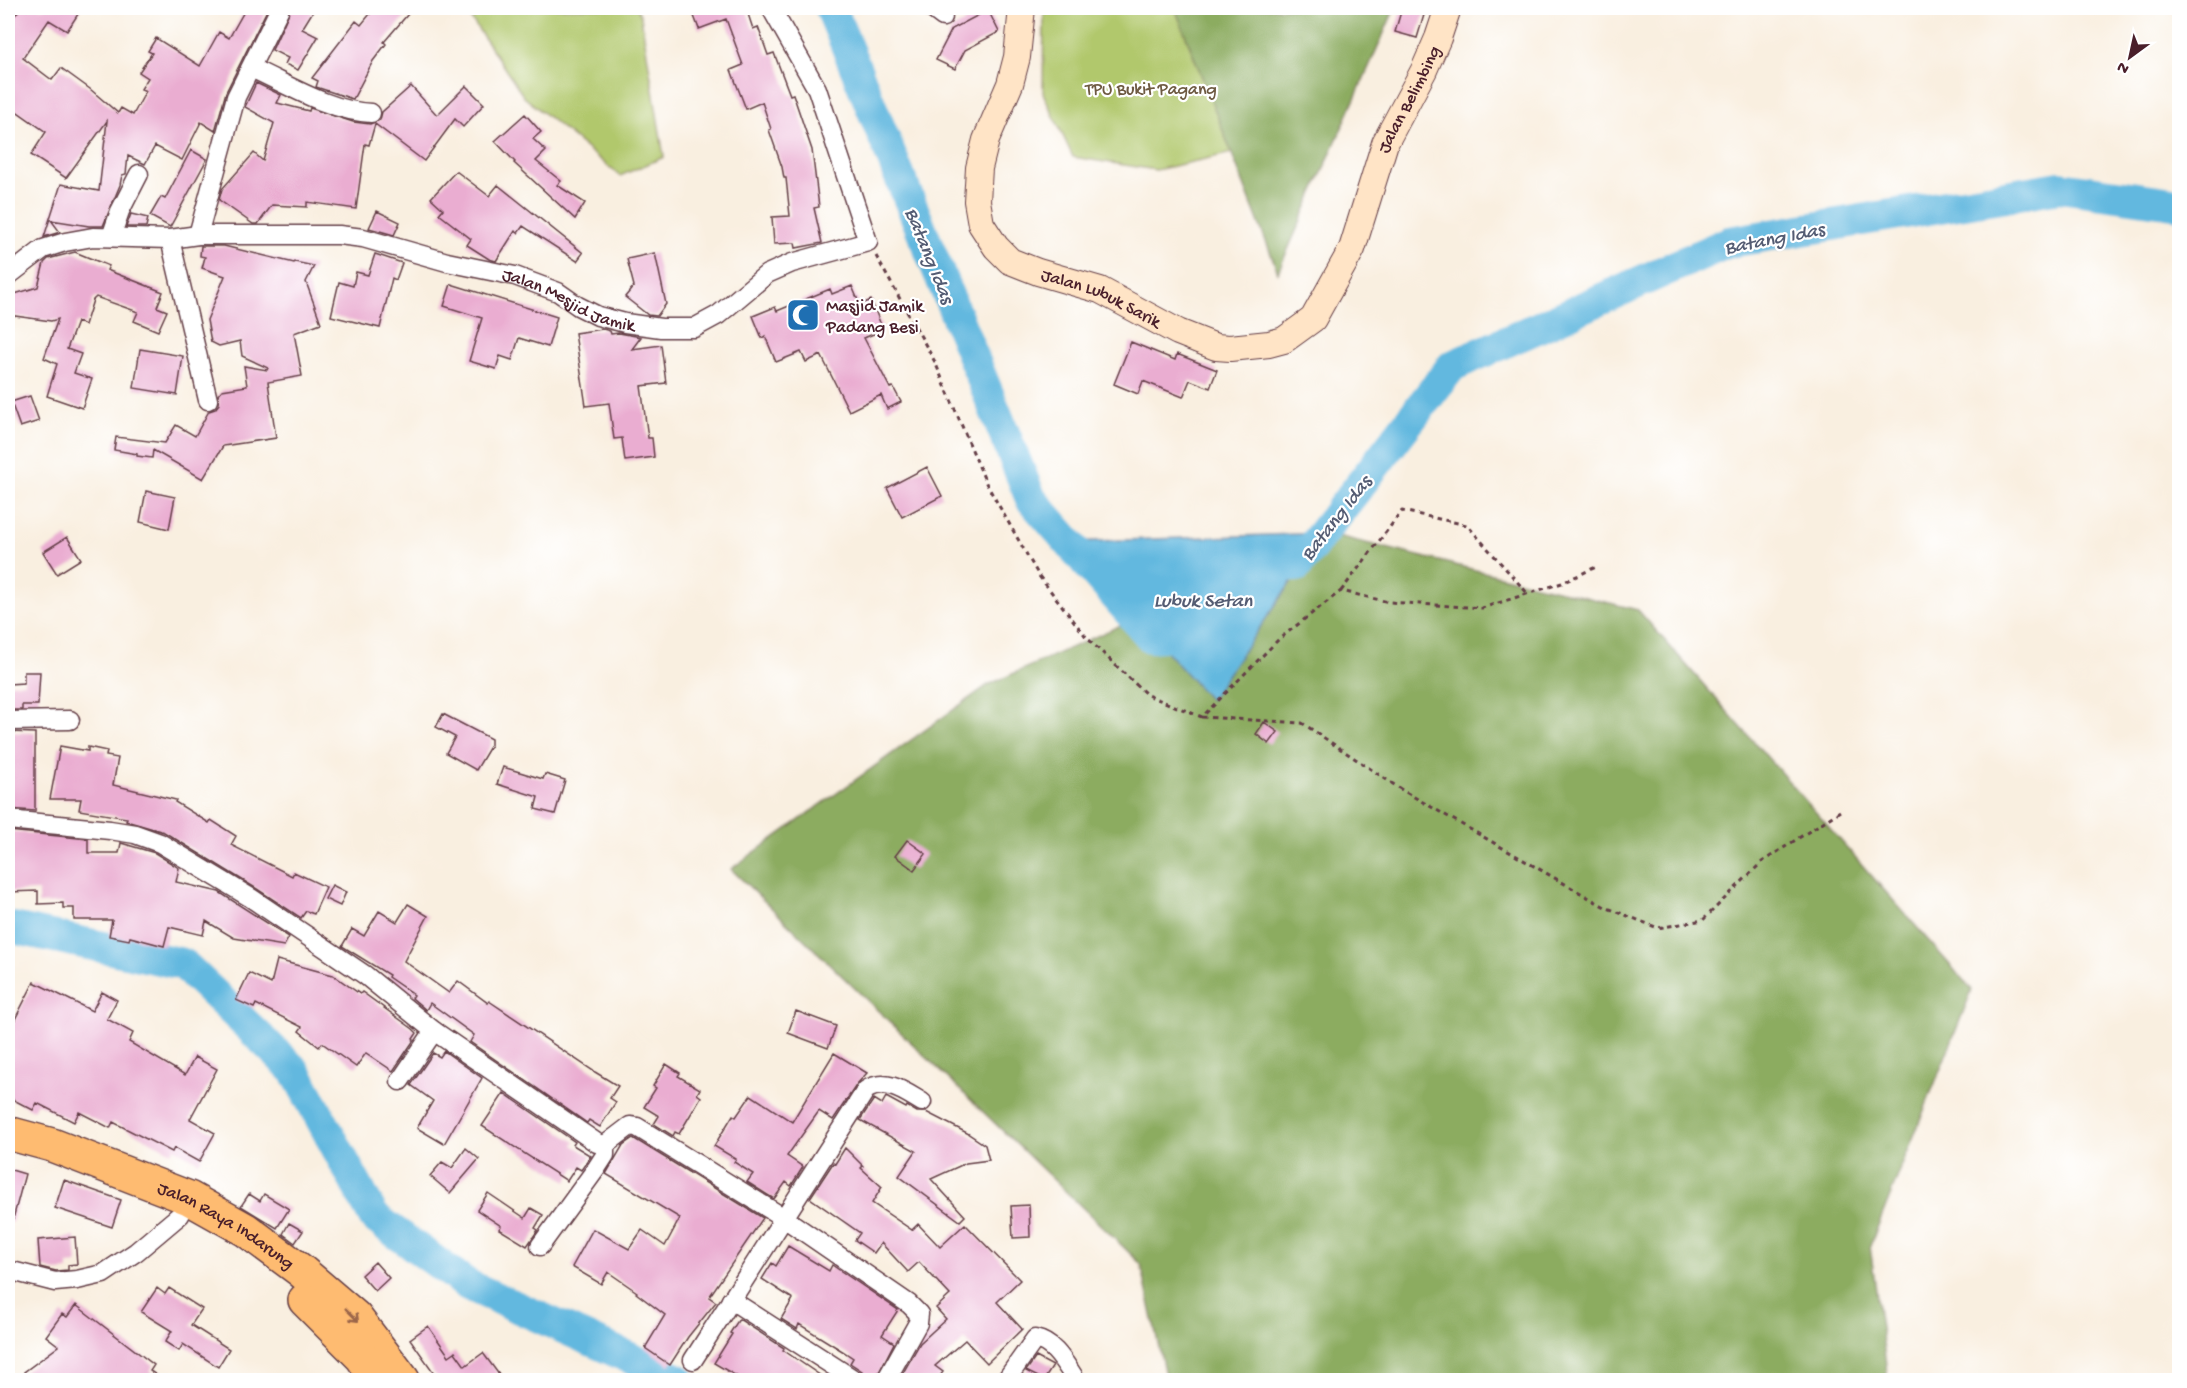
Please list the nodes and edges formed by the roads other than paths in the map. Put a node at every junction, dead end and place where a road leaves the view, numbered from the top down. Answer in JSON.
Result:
{"nodes":[{"id":1,"x":280,"y":8,"type":"edge"},
{"id":2,"x":771,"y":8,"type":"edge"},
{"id":3,"x":1022,"y":8,"type":"edge"},
{"id":4,"x":1448,"y":8,"type":"edge"},
{"id":5,"x":251,"y":68,"type":"junction"},
{"id":6,"x":371,"y":113,"type":"dead end"},
{"id":7,"x":139,"y":174,"type":"dead end"},
{"id":8,"x":1371,"y":193,"type":"joint"},
{"id":9,"x":198,"y":235,"type":"junction"},
{"id":10,"x":111,"y":237,"type":"junction"},
{"id":11,"x":170,"y":239,"type":"junction"},
{"id":12,"x":8,"y":276,"type":"edge"},
{"id":13,"x":208,"y":400,"type":"dead end"},
{"id":14,"x":70,"y":720,"type":"dead end"},
{"id":15,"x":8,"y":721,"type":"edge"},
{"id":16,"x":8,"y":820,"type":"edge"},
{"id":17,"x":434,"y":1031,"type":"junction"},
{"id":18,"x":400,"y":1081,"type":"dead end"},
{"id":19,"x":922,"y":1102,"type":"dead end"},
{"id":20,"x":8,"y":1133,"type":"edge"},
{"id":21,"x":605,"y":1145,"type":"junction"},
{"id":22,"x":8,"y":1154,"type":"edge"},
{"id":23,"x":184,"y":1207,"type":"junction"},
{"id":24,"x":784,"y":1218,"type":"junction"},
{"id":25,"x":540,"y":1246,"type":"dead end"},
{"id":26,"x":8,"y":1270,"type":"edge"},
{"id":27,"x":731,"y":1300,"type":"junction"},
{"id":28,"x":693,"y":1360,"type":"dead end"},
{"id":29,"x":378,"y":1380,"type":"edge"},
{"id":30,"x":403,"y":1380,"type":"edge"},
{"id":31,"x":855,"y":1380,"type":"edge"},
{"id":32,"x":886,"y":1380,"type":"edge"},
{"id":33,"x":1006,"y":1380,"type":"edge"},
{"id":34,"x":1076,"y":1380,"type":"edge"}],
"edges":[{"from":1,"to":5,"type":"street"},
{"from":2,"to":9,"type":"street","name":"Jalan Mesjid Jamik"},
{"from":3,"to":8,"type":"street","name":"Jalan Lubuk Sarik"},
{"from":4,"to":8,"type":"street","name":"Jalan Belimbing"},
{"from":5,"to":6,"type":"street"},
{"from":5,"to":9,"type":"street"},
{"from":7,"to":10,"type":"street"},
{"from":9,"to":11,"type":"street","name":"Jalan Mesjid Jamik"},
{"from":10,"to":11,"type":"street","name":"Jalan Mesjid Jamik"},
{"from":10,"to":12,"type":"street","name":"Jalan Mesjid Jamik"},
{"from":11,"to":13,"type":"street"},
{"from":14,"to":15,"type":"street"},
{"from":16,"to":17,"type":"street"},
{"from":17,"to":18,"type":"street"},
{"from":17,"to":21,"type":"street"},
{"from":19,"to":24,"type":"street"},
{"from":20,"to":23,"type":"highway","name":"Jalan Raya Indarung"},
{"from":21,"to":24,"type":"street"},
{"from":21,"to":25,"type":"street"},
{"from":22,"to":23,"type":"highway","name":"Jalan Raya Indarung"},
{"from":23,"to":26,"type":"street"},
{"from":23,"to":29,"type":"highway","name":"Jalan Raya Indarung"},
{"from":23,"to":30,"type":"highway","name":"Jalan Raya Indarung","one_way":true},
{"from":24,"to":27,"type":"street"},
{"from":24,"to":32,"type":"street"},
{"from":27,"to":28,"type":"street"},
{"from":27,"to":31,"type":"street"},
{"from":33,"to":34,"type":"street"}]}
